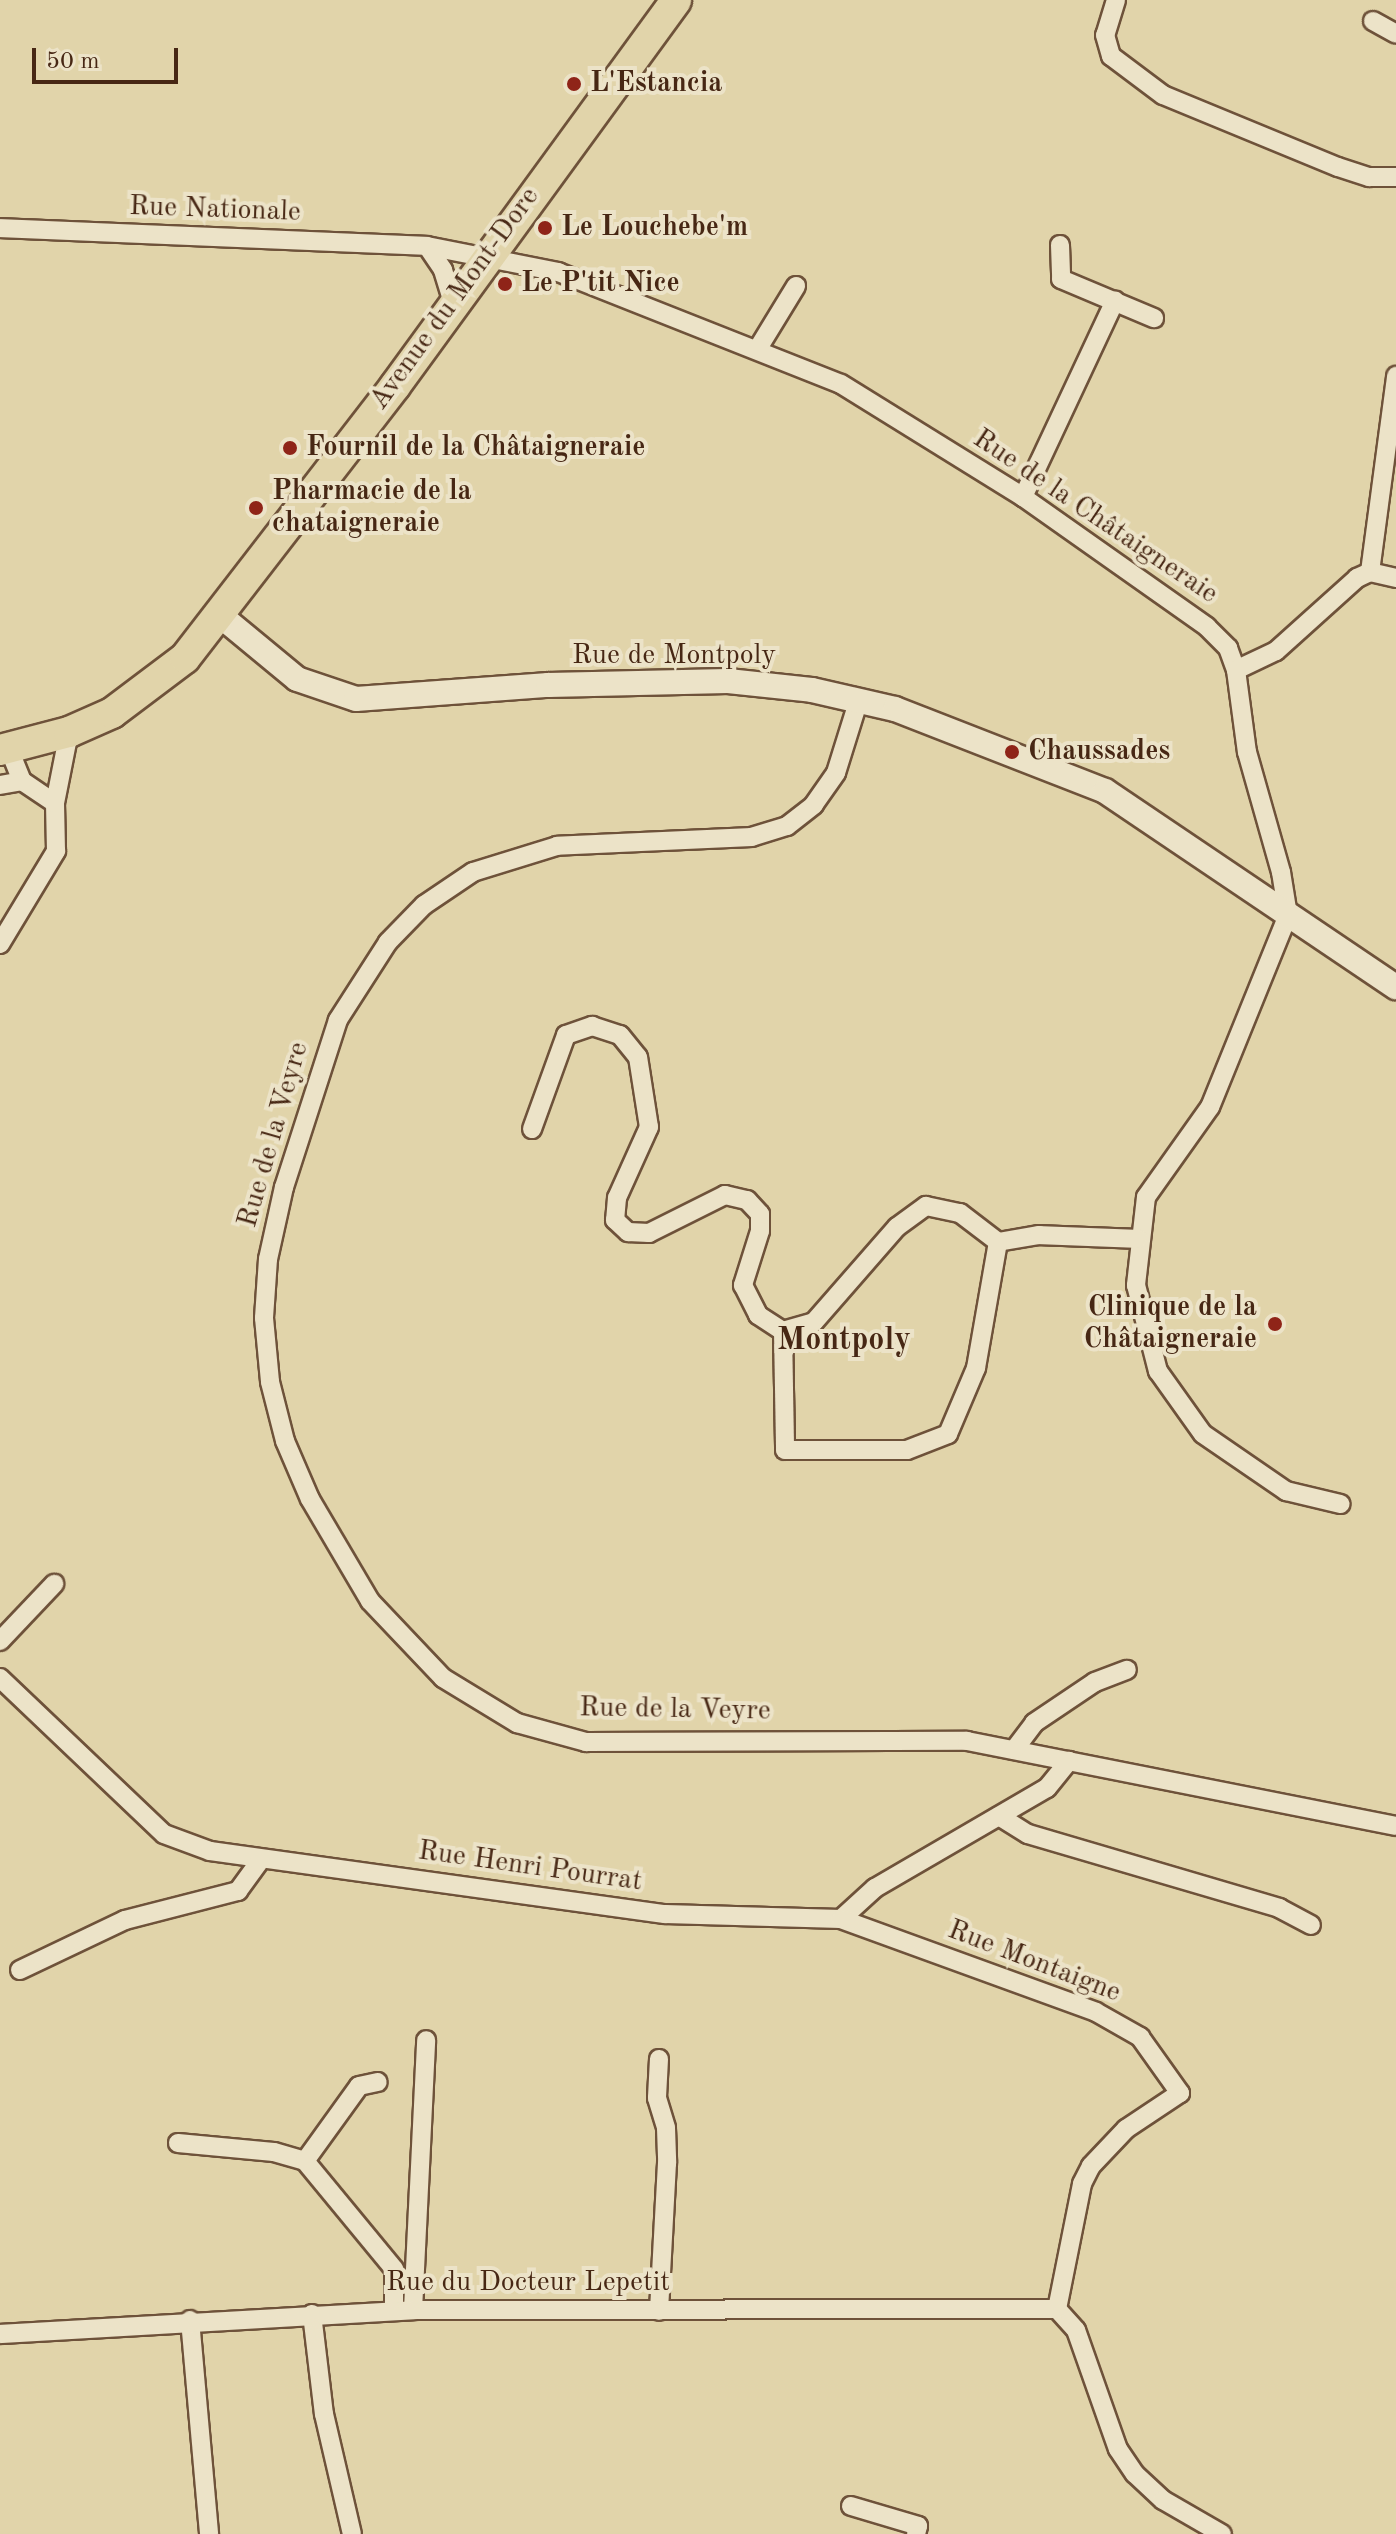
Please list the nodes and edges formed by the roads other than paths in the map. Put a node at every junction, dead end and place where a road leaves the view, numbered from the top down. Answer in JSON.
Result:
{"nodes":[{"id":1,"x":676,"y":0,"type":"edge"},
{"id":2,"x":1116,"y":0,"type":"edge"},
{"id":3,"x":1373,"y":21,"type":"dead end"},
{"id":4,"x":1396,"y":34,"type":"edge"},
{"id":5,"x":1396,"y":177,"type":"edge"},
{"id":6,"x":0,"y":228,"type":"edge"},
{"id":7,"x":1060,"y":245,"type":"dead end"},
{"id":8,"x":427,"y":246,"type":"junction"},
{"id":9,"x":487,"y":256,"type":"junction"},
{"id":10,"x":796,"y":286,"type":"dead end"},
{"id":11,"x":1115,"y":301,"type":"junction"},
{"id":12,"x":453,"y":303,"type":"junction"},
{"id":13,"x":1154,"y":318,"type":"dead end"},
{"id":14,"x":757,"y":350,"type":"junction"},
{"id":15,"x":1396,"y":376,"type":"edge"},
{"id":16,"x":1023,"y":497,"type":"junction"},
{"id":17,"x":1370,"y":572,"type":"junction"},
{"id":18,"x":1396,"y":578,"type":"edge"},
{"id":19,"x":222,"y":617,"type":"junction"},
{"id":20,"x":1236,"y":670,"type":"junction"},
{"id":21,"x":859,"y":699,"type":"junction"},
{"id":22,"x":69,"y":732,"type":"junction"},
{"id":23,"x":4,"y":749,"type":"edge"},
{"id":24,"x":22,"y":781,"type":"junction"},
{"id":25,"x":0,"y":785,"type":"edge"},
{"id":26,"x":55,"y":803,"type":"junction"},
{"id":27,"x":1288,"y":915,"type":"junction"},
{"id":28,"x":0,"y":944,"type":"edge"},
{"id":29,"x":1396,"y":987,"type":"edge"},
{"id":30,"x":532,"y":1129,"type":"dead end"},
{"id":31,"x":1138,"y":1239,"type":"junction"},
{"id":32,"x":998,"y":1242,"type":"junction"},
{"id":33,"x":783,"y":1331,"type":"junction"},
{"id":34,"x":1340,"y":1504,"type":"dead end"},
{"id":35,"x":54,"y":1584,"type":"dead end"},
{"id":36,"x":0,"y":1641,"type":"edge"},
{"id":37,"x":1127,"y":1670,"type":"dead end"},
{"id":38,"x":0,"y":1678,"type":"edge"},
{"id":39,"x":1014,"y":1750,"type":"junction"},
{"id":40,"x":1069,"y":1761,"type":"junction"},
{"id":41,"x":999,"y":1816,"type":"junction"},
{"id":42,"x":1396,"y":1826,"type":"edge"},
{"id":43,"x":261,"y":1859,"type":"junction"},
{"id":44,"x":841,"y":1919,"type":"junction"},
{"id":45,"x":1311,"y":1925,"type":"dead end"},
{"id":46,"x":20,"y":1970,"type":"dead end"},
{"id":47,"x":426,"y":2040,"type":"dead end"},
{"id":48,"x":659,"y":2059,"type":"dead end"},
{"id":49,"x":378,"y":2082,"type":"dead end"},
{"id":50,"x":178,"y":2143,"type":"dead end"},
{"id":51,"x":305,"y":2161,"type":"junction"},
{"id":52,"x":1057,"y":2309,"type":"junction"},
{"id":53,"x":404,"y":2311,"type":"junction"},
{"id":54,"x":659,"y":2311,"type":"junction"},
{"id":55,"x":312,"y":2314,"type":"junction"},
{"id":56,"x":190,"y":2320,"type":"junction"},
{"id":57,"x":0,"y":2334,"type":"edge"},
{"id":58,"x":851,"y":2506,"type":"dead end"},
{"id":59,"x":209,"y":2534,"type":"edge"},
{"id":60,"x":352,"y":2534,"type":"edge"},
{"id":61,"x":916,"y":2534,"type":"edge"},
{"id":62,"x":1222,"y":2534,"type":"edge"}],
"edges":[{"from":1,"to":9,"type":"main road","name":"Avenue du Mont-Dore"},
{"from":2,"to":5,"type":"street"},
{"from":3,"to":4,"type":"street"},
{"from":6,"to":8,"type":"street","name":"Rue Nationale"},
{"from":7,"to":11,"type":"street"},
{"from":8,"to":9,"type":"street","name":"Rue Nationale"},
{"from":8,"to":12,"type":"street"},
{"from":9,"to":12,"type":"main road","name":"Avenue du Mont-Dore"},
{"from":9,"to":14,"type":"street","name":"Rue de la Châtaigneraie"},
{"from":10,"to":14,"type":"street"},
{"from":11,"to":13,"type":"street"},
{"from":11,"to":16,"type":"street"},
{"from":12,"to":19,"type":"main road","name":"Avenue du Mont-Dore"},
{"from":14,"to":16,"type":"street","name":"Rue de la Châtaigneraie"},
{"from":15,"to":17,"type":"street"},
{"from":16,"to":20,"type":"street","name":"Rue de la Châtaigneraie"},
{"from":17,"to":18,"type":"street"},
{"from":17,"to":20,"type":"street"},
{"from":19,"to":21,"type":"street","name":"Rue de Montpoly"},
{"from":19,"to":22,"type":"main road","name":"Avenue du Mont-Dore"},
{"from":20,"to":27,"type":"street","name":"Rue de la Châtaigneraie"},
{"from":21,"to":27,"type":"street","name":"Rue de Montpoly"},
{"from":21,"to":39,"type":"street","name":"Rue de la Veyre"},
{"from":22,"to":23,"type":"main road","name":"Avenue du Mont-Dore"},
{"from":22,"to":26,"type":"street"},
{"from":23,"to":24,"type":"street"},
{"from":24,"to":25,"type":"street"},
{"from":24,"to":26,"type":"street"},
{"from":26,"to":28,"type":"street"},
{"from":27,"to":29,"type":"street","name":"Rue de Montpoly"},
{"from":27,"to":31,"type":"street"},
{"from":30,"to":33,"type":"street"},
{"from":31,"to":32,"type":"street"},
{"from":31,"to":34,"type":"street"},
{"from":32,"to":33,"type":"street"},
{"from":32,"to":33,"type":"street"},
{"from":35,"to":36,"type":"street"},
{"from":37,"to":39,"type":"street"},
{"from":38,"to":43,"type":"street","name":"Rue Henri Pourrat"},
{"from":39,"to":40,"type":"street","name":"Rue de la Veyre"},
{"from":40,"to":41,"type":"street"},
{"from":40,"to":42,"type":"street","name":"Rue de la Veyre"},
{"from":41,"to":44,"type":"street"},
{"from":41,"to":45,"type":"street"},
{"from":43,"to":44,"type":"street","name":"Rue Henri Pourrat"},
{"from":43,"to":46,"type":"street"},
{"from":44,"to":52,"type":"street","name":"Rue Montaigne"},
{"from":47,"to":53,"type":"street"},
{"from":48,"to":54,"type":"street"},
{"from":49,"to":51,"type":"street"},
{"from":50,"to":51,"type":"street"},
{"from":51,"to":53,"type":"street"},
{"from":52,"to":54,"type":"street","name":"Rue du Docteur Lepetit"},
{"from":52,"to":62,"type":"street"},
{"from":53,"to":54,"type":"street","name":"Rue du Docteur Lepetit"},
{"from":53,"to":55,"type":"street","name":"Rue du Docteur Lepetit"},
{"from":55,"to":56,"type":"street","name":"Rue du Docteur Lepetit"},
{"from":55,"to":60,"type":"street"},
{"from":56,"to":57,"type":"street","name":"Rue du Docteur Lepetit"},
{"from":56,"to":59,"type":"street"},
{"from":58,"to":61,"type":"street"}]}
